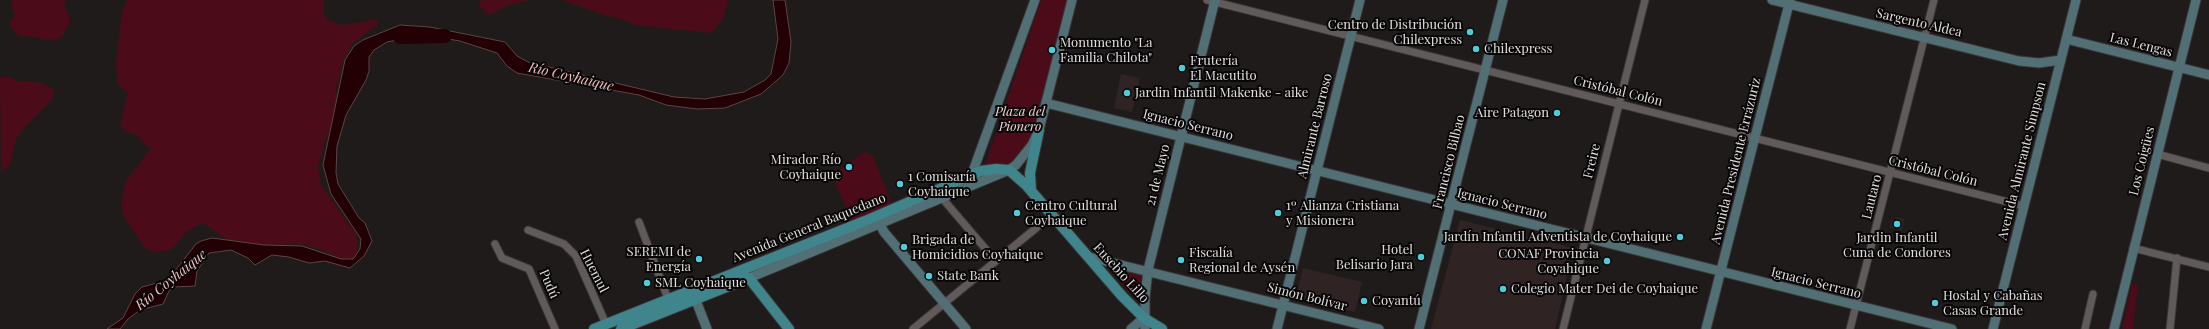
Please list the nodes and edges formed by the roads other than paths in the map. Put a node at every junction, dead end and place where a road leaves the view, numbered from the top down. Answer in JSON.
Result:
{"nodes":[{"id":1,"x":1035,"y":0,"type":"edge"},
{"id":2,"x":1072,"y":0,"type":"edge"},
{"id":3,"x":1360,"y":0,"type":"edge"},
{"id":4,"x":1503,"y":0,"type":"edge"},
{"id":5,"x":1645,"y":0,"type":"edge"},
{"id":6,"x":1772,"y":0,"type":"edge"},
{"id":7,"x":1934,"y":0,"type":"edge"},
{"id":8,"x":2076,"y":0,"type":"edge"},
{"id":9,"x":2196,"y":0,"type":"edge"},
{"id":10,"x":1212,"y":1,"type":"edge"},
{"id":11,"x":1790,"y":2,"type":"edge"},
{"id":12,"x":1351,"y":37,"type":"junction"},
{"id":13,"x":1924,"y":37,"type":"junction"},
{"id":14,"x":2066,"y":39,"type":"junction"},
{"id":15,"x":2061,"y":60,"type":"junction"},
{"id":16,"x":2179,"y":67,"type":"junction"},
{"id":17,"x":1485,"y":71,"type":"junction"},
{"id":18,"x":2209,"y":75,"type":"edge"},
{"id":19,"x":1046,"y":102,"type":"junction"},
{"id":20,"x":1619,"y":104,"type":"junction"},
{"id":21,"x":1039,"y":130,"type":"junction"},
{"id":22,"x":1181,"y":136,"type":"junction"},
{"id":23,"x":1755,"y":138,"type":"junction"},
{"id":24,"x":2157,"y":154,"type":"junction"},
{"id":25,"x":2209,"y":168,"type":"edge"},
{"id":26,"x":1009,"y":170,"type":"junction"},
{"id":27,"x":1317,"y":170,"type":"junction"},
{"id":28,"x":1890,"y":172,"type":"junction"},
{"id":29,"x":972,"y":174,"type":"junction"},
{"id":30,"x":1031,"y":190,"type":"junction"},
{"id":31,"x":942,"y":198,"type":"junction"},
{"id":32,"x":1451,"y":204,"type":"junction"},
{"id":33,"x":2024,"y":206,"type":"junction"},
{"id":34,"x":1052,"y":214,"type":"junction"},
{"id":35,"x":878,"y":220,"type":"junction"},
{"id":36,"x":639,"y":222,"type":"dead end"},
{"id":37,"x":528,"y":230,"type":"dead end"},
{"id":38,"x":1585,"y":238,"type":"junction"},
{"id":39,"x":495,"y":244,"type":"dead end"},
{"id":40,"x":2133,"y":248,"type":"junction"},
{"id":41,"x":1089,"y":257,"type":"junction"},
{"id":42,"x":2177,"y":258,"type":"junction"},
{"id":43,"x":995,"y":260,"type":"junction"},
{"id":44,"x":754,"y":264,"type":"junction"},
{"id":45,"x":2209,"y":267,"type":"edge"},
{"id":46,"x":1148,"y":270,"type":"junction"},
{"id":47,"x":1722,"y":273,"type":"junction"},
{"id":48,"x":749,"y":278,"type":"junction"},
{"id":49,"x":2093,"y":294,"type":"dead end"},
{"id":50,"x":694,"y":295,"type":"junction"},
{"id":51,"x":668,"y":299,"type":"junction"},
{"id":52,"x":944,"y":304,"type":"junction"},
{"id":53,"x":1283,"y":305,"type":"junction"},
{"id":54,"x":1856,"y":306,"type":"junction"},
{"id":55,"x":1144,"y":318,"type":"junction"},
{"id":56,"x":606,"y":324,"type":"junction"},
{"id":57,"x":555,"y":329,"type":"edge"},
{"id":58,"x":594,"y":329,"type":"edge"},
{"id":59,"x":620,"y":329,"type":"edge"},
{"id":60,"x":707,"y":329,"type":"edge"},
{"id":61,"x":789,"y":329,"type":"edge"},
{"id":62,"x":913,"y":329,"type":"edge"},
{"id":63,"x":966,"y":329,"type":"edge"},
{"id":64,"x":1131,"y":329,"type":"edge"},
{"id":65,"x":1145,"y":329,"type":"edge"},
{"id":66,"x":1162,"y":329,"type":"edge"},
{"id":67,"x":1277,"y":329,"type":"edge"},
{"id":68,"x":1379,"y":329,"type":"edge"},
{"id":69,"x":1419,"y":329,"type":"edge"},
{"id":70,"x":1563,"y":329,"type":"edge"},
{"id":71,"x":1706,"y":329,"type":"edge"},
{"id":72,"x":1850,"y":329,"type":"edge"},
{"id":73,"x":1952,"y":329,"type":"edge"},
{"id":74,"x":1993,"y":329,"type":"edge"},
{"id":75,"x":2085,"y":329,"type":"edge"},
{"id":76,"x":2114,"y":329,"type":"edge"},
{"id":77,"x":2170,"y":329,"type":"edge"}],
"edges":[{"from":1,"to":29,"type":"street"},
{"from":2,"to":19,"type":"street","name":"Avenida General Baquedano"},
{"from":3,"to":12,"type":"street","name":"Almirante Barroso"},
{"from":4,"to":17,"type":"street","name":"Francisco Bilbao"},
{"from":5,"to":20,"type":"street","name":"Freire"},
{"from":6,"to":11,"type":"street","name":"Sargento Aldea"},
{"from":7,"to":13,"type":"street","name":"Lautaro"},
{"from":8,"to":14,"type":"street","name":"Avenida Almirante Simpson"},
{"from":9,"to":16,"type":"street","name":"Los Coigües"},
{"from":10,"to":12,"type":"street","name":"Cristóbal Colón"},
{"from":10,"to":22,"type":"street","name":"21 de Mayo"},
{"from":11,"to":13,"type":"street","name":"Sargento Aldea"},
{"from":11,"to":23,"type":"street","name":"Avenida Presidente Errázuriz"},
{"from":12,"to":17,"type":"street","name":"Cristóbal Colón"},
{"from":12,"to":27,"type":"street","name":"Almirante Barroso"},
{"from":13,"to":15,"type":"street","name":"Sargento Aldea"},
{"from":13,"to":28,"type":"street","name":"Lautaro"},
{"from":14,"to":15,"type":"street","name":"Avenida Almirante Simpson"},
{"from":14,"to":16,"type":"street","name":"Las Lengas"},
{"from":15,"to":33,"type":"street","name":"Avenida Almirante Simpson"},
{"from":16,"to":18,"type":"street","name":"Las Lengas"},
{"from":16,"to":24,"type":"street","name":"Los Coigües"},
{"from":17,"to":20,"type":"street","name":"Cristóbal Colón"},
{"from":17,"to":32,"type":"street","name":"Francisco Bilbao"},
{"from":19,"to":21,"type":"street","name":"Avenida General Baquedano"},
{"from":19,"to":22,"type":"street","name":"Ignacio Serrano"},
{"from":20,"to":23,"type":"street","name":"Cristóbal Colón"},
{"from":20,"to":38,"type":"street","name":"Freire"},
{"from":21,"to":26,"type":"street","name":"Avenida General Baquedano"},
{"from":21,"to":30,"type":"main road"},
{"from":22,"to":27,"type":"street","name":"Ignacio Serrano"},
{"from":22,"to":46,"type":"street","name":"21 de Mayo"},
{"from":23,"to":28,"type":"street","name":"Cristóbal Colón"},
{"from":23,"to":47,"type":"street","name":"Avenida Presidente Errázuriz"},
{"from":24,"to":25,"type":"street"},
{"from":24,"to":40,"type":"street","name":"Los Coigües"},
{"from":26,"to":29,"type":"main road"},
{"from":26,"to":30,"type":"main road","name":"Eusebio Lillo"},
{"from":26,"to":31,"type":"street","name":"Avenida General Baquedano"},
{"from":27,"to":32,"type":"street","name":"Ignacio Serrano"},
{"from":27,"to":53,"type":"street","name":"Almirante Barroso"},
{"from":28,"to":33,"type":"street","name":"Cristóbal Colón"},
{"from":28,"to":54,"type":"street","name":"Lautaro"},
{"from":29,"to":35,"type":"main road","name":"Avenida General Baquedano"},
{"from":30,"to":34,"type":"main road","name":"Eusebio Lillo"},
{"from":31,"to":35,"type":"street","name":"Avenida General Baquedano"},
{"from":31,"to":43,"type":"street"},
{"from":32,"to":38,"type":"street","name":"Ignacio Serrano"},
{"from":32,"to":69,"type":"street","name":"Francisco Bilbao"},
{"from":33,"to":74,"type":"street","name":"Avenida Almirante Simpson"},
{"from":34,"to":41,"type":"main road","name":"Eusebio Lillo"},
{"from":34,"to":43,"type":"street"},
{"from":35,"to":44,"type":"main road","name":"Avenida General Baquedano"},
{"from":35,"to":48,"type":"street","name":"Avenida General Baquedano"},
{"from":35,"to":52,"type":"street"},
{"from":36,"to":51,"type":"street"},
{"from":37,"to":56,"type":"street","name":"Huemul"},
{"from":38,"to":47,"type":"street","name":"Ignacio Serrano"},
{"from":38,"to":70,"type":"street","name":"Freire"},
{"from":39,"to":57,"type":"street","name":"Pudú"},
{"from":40,"to":42,"type":"street"},
{"from":40,"to":76,"type":"street","name":"Los Coigües"},
{"from":41,"to":46,"type":"street","name":"Simón Bolívar"},
{"from":41,"to":55,"type":"main road","name":"Eusebio Lillo"},
{"from":42,"to":45,"type":"street"},
{"from":42,"to":77,"type":"street"},
{"from":43,"to":52,"type":"street"},
{"from":44,"to":48,"type":"main road"},
{"from":44,"to":50,"type":"main road","name":"Avenida General Baquedano"},
{"from":46,"to":53,"type":"street","name":"Simón Bolívar"},
{"from":46,"to":55,"type":"street","name":"21 de Mayo"},
{"from":47,"to":54,"type":"street","name":"Ignacio Serrano"},
{"from":47,"to":71,"type":"street","name":"Avenida Presidente Errázuriz"},
{"from":48,"to":50,"type":"main road","name":"Avenida General Baquedano"},
{"from":48,"to":61,"type":"main road"},
{"from":49,"to":75,"type":"street"},
{"from":50,"to":51,"type":"main road","name":"Avenida General Baquedano"},
{"from":50,"to":59,"type":"main road","name":"Avenida General Baquedano"},
{"from":50,"to":60,"type":"street"},
{"from":51,"to":56,"type":"main road","name":"Avenida General Baquedano"},
{"from":52,"to":62,"type":"street"},
{"from":52,"to":63,"type":"street"},
{"from":53,"to":67,"type":"street","name":"Almirante Barroso"},
{"from":53,"to":68,"type":"street","name":"Simón Bolívar"},
{"from":54,"to":72,"type":"street","name":"Lautaro"},
{"from":54,"to":73,"type":"street","name":"Ignacio Serrano"},
{"from":55,"to":64,"type":"street"},
{"from":55,"to":65,"type":"street","name":"21 de Mayo"},
{"from":55,"to":66,"type":"main road","name":"Eusebio Lillo"},
{"from":56,"to":58,"type":"main road","name":"Avenida General Baquedano"}]}
